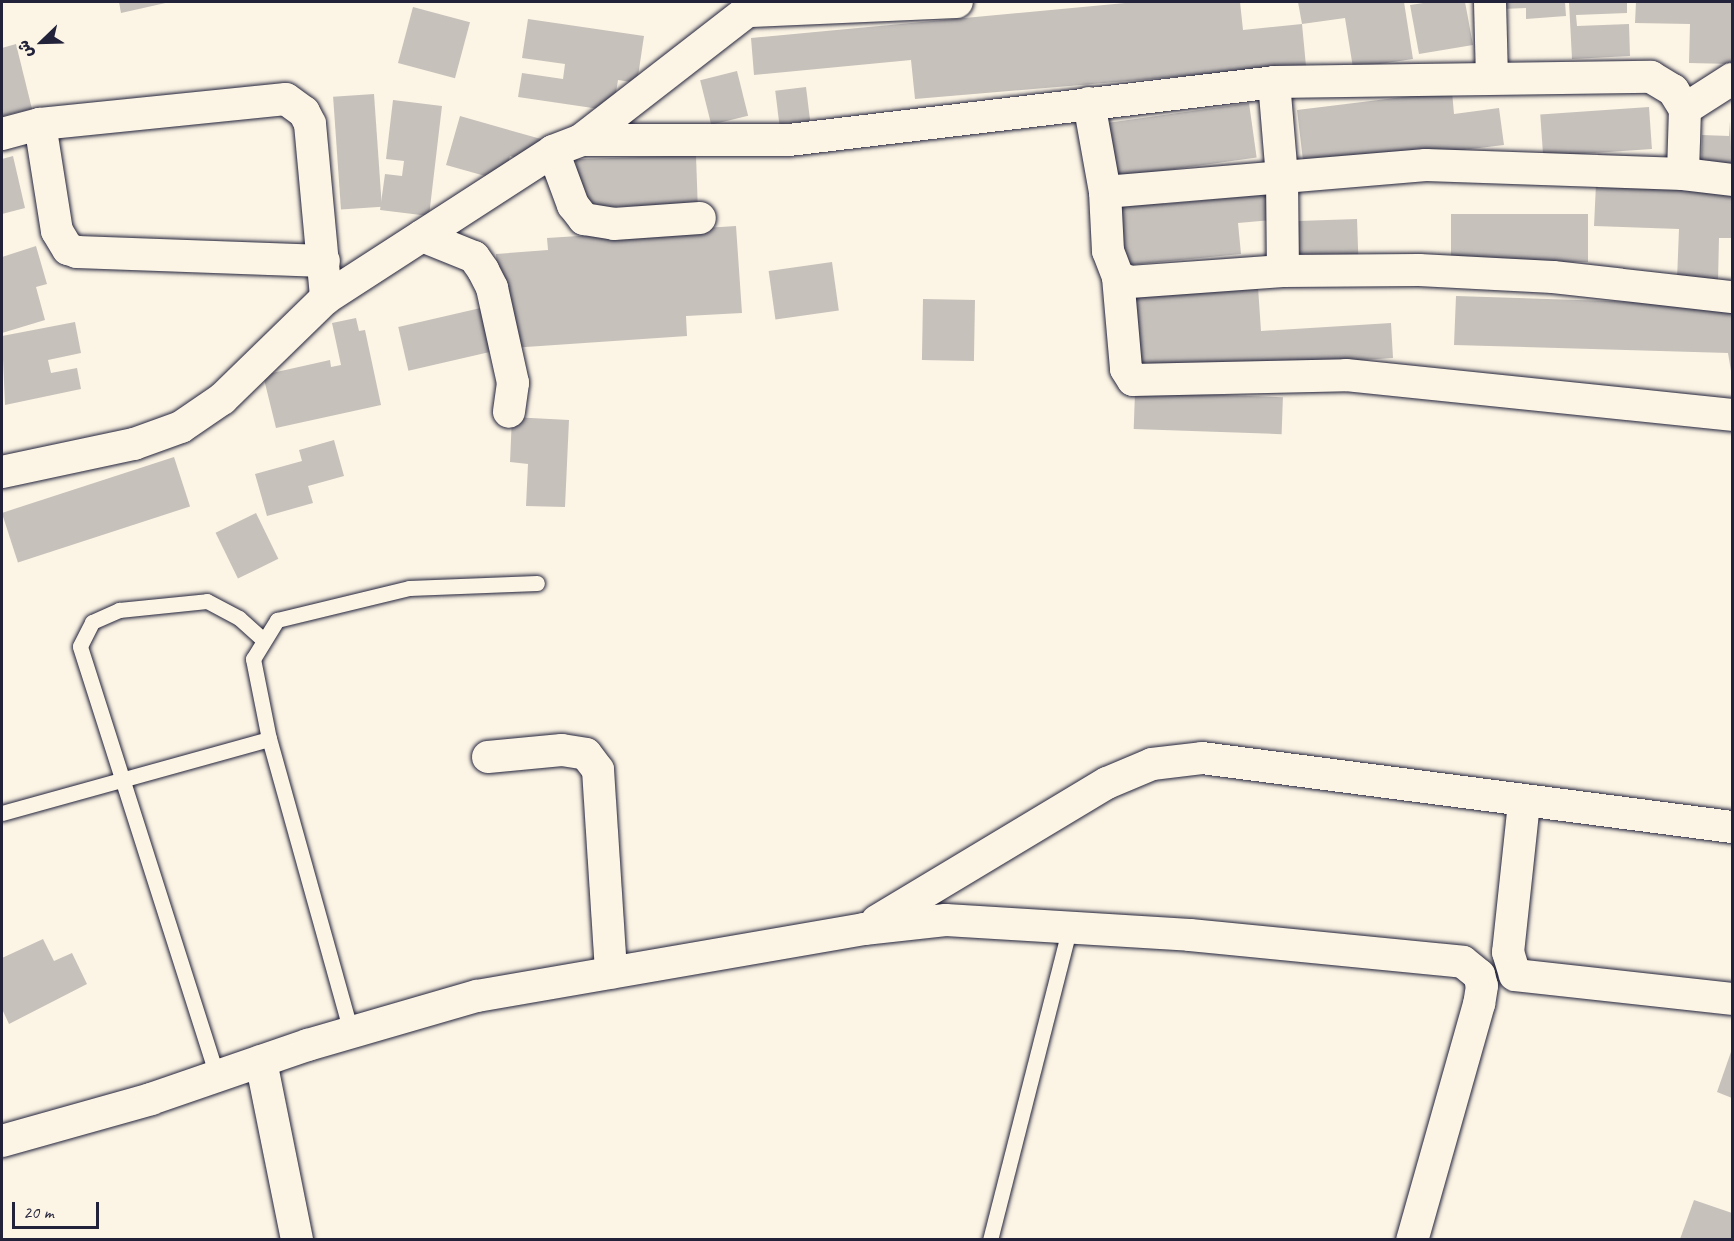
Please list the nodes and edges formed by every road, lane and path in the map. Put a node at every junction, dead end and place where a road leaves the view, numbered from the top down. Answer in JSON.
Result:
{"nodes":[{"id":1,"x":957,"y":2,"type":"edge"},
{"id":2,"x":1490,"y":2,"type":"edge"},
{"id":3,"x":754,"y":6,"type":"edge"},
{"id":4,"x":1492,"y":77,"type":"junction"},
{"id":5,"x":1732,"y":79,"type":"edge"},
{"id":6,"x":1274,"y":82,"type":"junction"},
{"id":7,"x":1089,"y":103,"type":"junction"},
{"id":8,"x":1685,"y":109,"type":"junction"},
{"id":9,"x":39,"y":124,"type":"junction"},
{"id":10,"x":2,"y":134,"type":"edge"},
{"id":11,"x":567,"y":146,"type":"junction"},
{"id":12,"x":1683,"y":174,"type":"junction"},
{"id":13,"x":1282,"y":178,"type":"junction"},
{"id":14,"x":1732,"y":180,"type":"edge"},
{"id":15,"x":1105,"y":192,"type":"junction"},
{"id":16,"x":700,"y":218,"type":"dead end"},
{"id":17,"x":422,"y":236,"type":"junction"},
{"id":18,"x":324,"y":261,"type":"junction"},
{"id":19,"x":1283,"y":271,"type":"junction"},
{"id":20,"x":1118,"y":277,"type":"junction"},
{"id":21,"x":326,"y":297,"type":"junction"},
{"id":22,"x":1732,"y":297,"type":"edge"},
{"id":23,"x":509,"y":412,"type":"dead end"},
{"id":24,"x":1732,"y":415,"type":"edge"},
{"id":25,"x":2,"y":472,"type":"edge"},
{"id":26,"x":537,"y":583,"type":"dead end"},
{"id":27,"x":262,"y":639,"type":"junction"},
{"id":28,"x":269,"y":739,"type":"junction"},
{"id":29,"x":488,"y":756,"type":"dead end"},
{"id":30,"x":123,"y":779,"type":"junction"},
{"id":31,"x":1524,"y":803,"type":"junction"},
{"id":32,"x":2,"y":813,"type":"edge"},
{"id":33,"x":1732,"y":827,"type":"edge"},
{"id":34,"x":1070,"y":927,"type":"junction"},
{"id":35,"x":864,"y":929,"type":"junction"},
{"id":36,"x":611,"y":973,"type":"junction"},
{"id":37,"x":1732,"y":999,"type":"edge"},
{"id":38,"x":351,"y":1032,"type":"junction"},
{"id":39,"x":261,"y":1061,"type":"junction"},
{"id":40,"x":218,"y":1076,"type":"junction"},
{"id":41,"x":2,"y":1141,"type":"edge"},
{"id":42,"x":297,"y":1239,"type":"edge"},
{"id":43,"x":990,"y":1239,"type":"edge"},
{"id":44,"x":1412,"y":1239,"type":"edge"}],
"edges":[{"from":1,"to":3,"type":"street"},
{"from":2,"to":4,"type":"street"},
{"from":3,"to":11,"type":"street"},
{"from":4,"to":6,"type":"street"},
{"from":4,"to":8,"type":"street"},
{"from":5,"to":8,"type":"street"},
{"from":6,"to":7,"type":"street"},
{"from":6,"to":13,"type":"street"},
{"from":7,"to":11,"type":"street"},
{"from":7,"to":15,"type":"street"},
{"from":8,"to":12,"type":"street"},
{"from":9,"to":10,"type":"street"},
{"from":9,"to":18,"type":"street"},
{"from":9,"to":18,"type":"street"},
{"from":11,"to":16,"type":"street"},
{"from":11,"to":17,"type":"street"},
{"from":12,"to":13,"type":"street"},
{"from":12,"to":14,"type":"street"},
{"from":13,"to":15,"type":"street"},
{"from":13,"to":19,"type":"street"},
{"from":15,"to":20,"type":"street"},
{"from":17,"to":21,"type":"street"},
{"from":17,"to":23,"type":"street"},
{"from":18,"to":21,"type":"street"},
{"from":19,"to":20,"type":"street"},
{"from":19,"to":22,"type":"street"},
{"from":20,"to":24,"type":"street"},
{"from":21,"to":25,"type":"street"},
{"from":26,"to":27,"type":"lane"},
{"from":27,"to":28,"type":"lane"},
{"from":27,"to":30,"type":"lane"},
{"from":28,"to":30,"type":"lane"},
{"from":28,"to":38,"type":"lane"},
{"from":29,"to":36,"type":"street"},
{"from":30,"to":32,"type":"lane"},
{"from":30,"to":40,"type":"lane"},
{"from":31,"to":33,"type":"street"},
{"from":31,"to":35,"type":"street"},
{"from":31,"to":37,"type":"street"},
{"from":34,"to":35,"type":"street"},
{"from":34,"to":43,"type":"lane"},
{"from":34,"to":44,"type":"street"},
{"from":35,"to":36,"type":"street"},
{"from":36,"to":38,"type":"street"},
{"from":38,"to":39,"type":"street"},
{"from":39,"to":40,"type":"street"},
{"from":39,"to":42,"type":"street"},
{"from":40,"to":41,"type":"street"}]}
